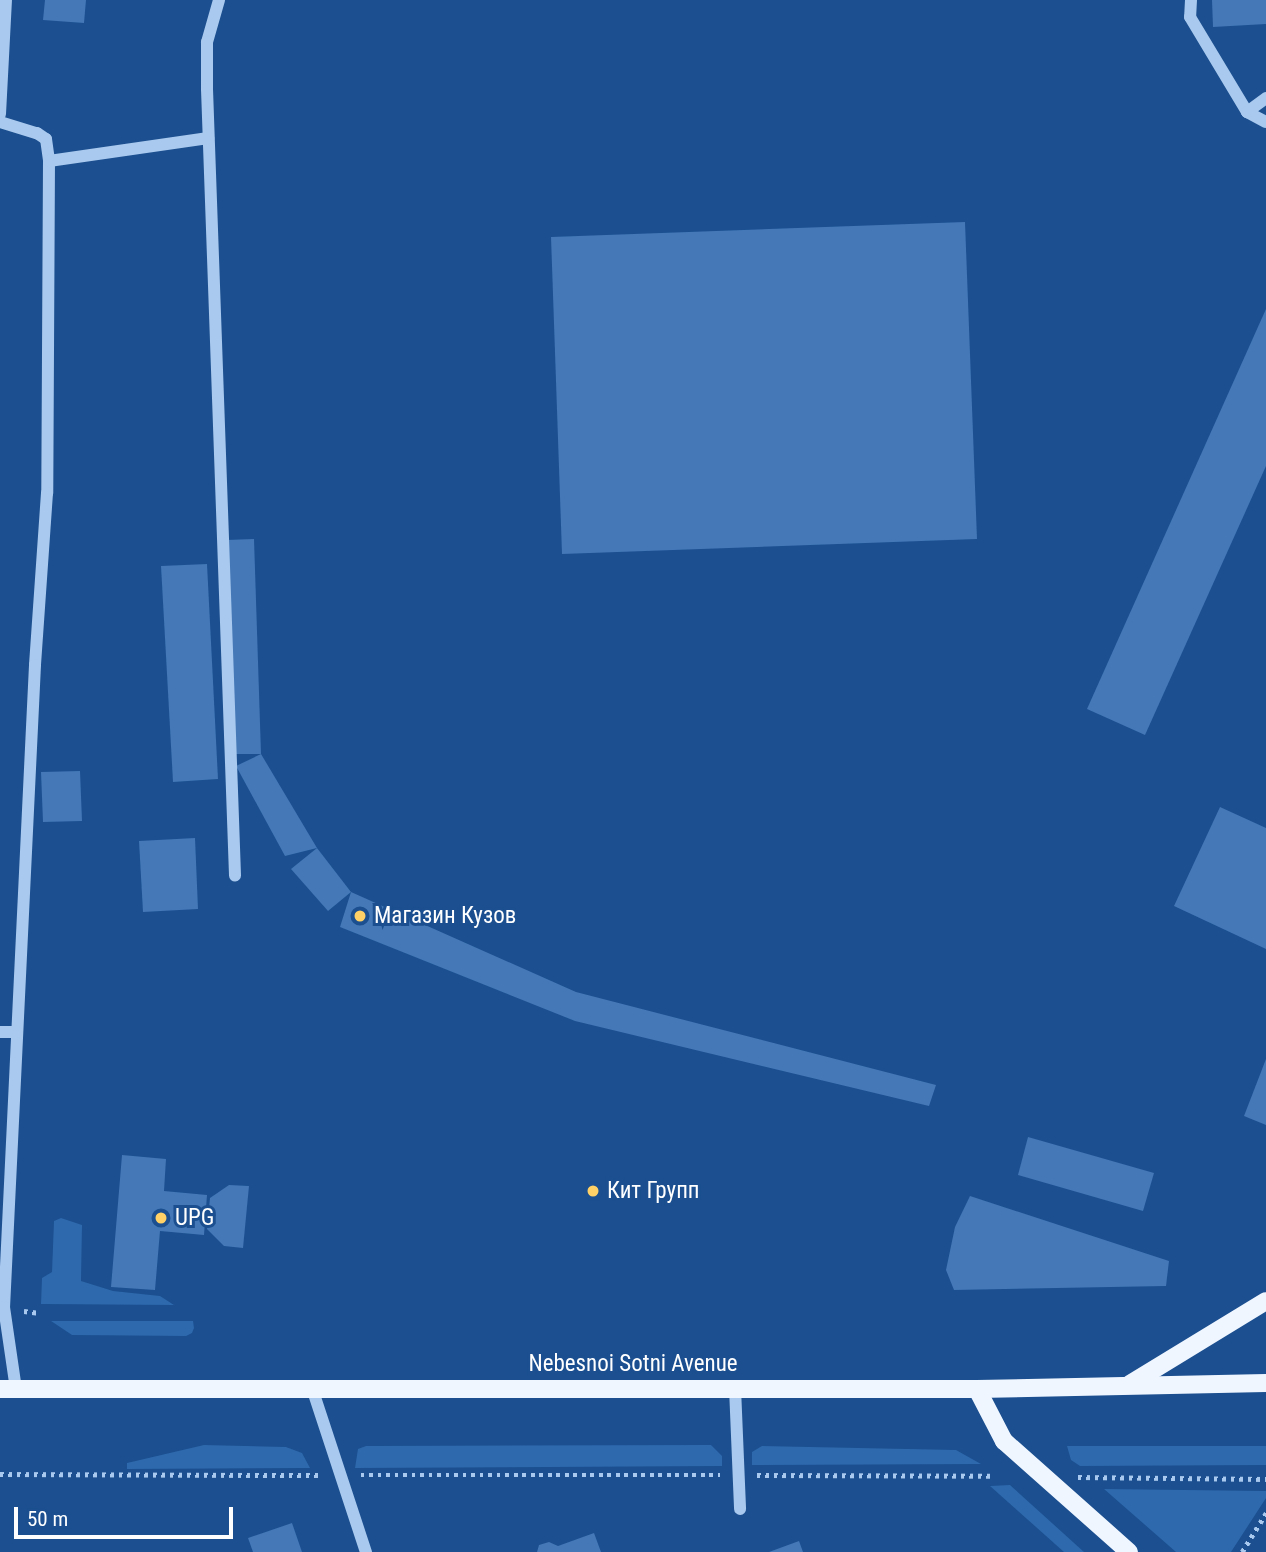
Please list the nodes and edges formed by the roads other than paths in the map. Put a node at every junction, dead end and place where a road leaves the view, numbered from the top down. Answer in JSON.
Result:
{"nodes":[{"id":1,"x":6,"y":0,"type":"edge"},
{"id":2,"x":219,"y":0,"type":"edge"},
{"id":3,"x":1191,"y":0,"type":"edge"},
{"id":4,"x":1266,"y":98,"type":"edge"},
{"id":5,"x":1247,"y":111,"type":"junction"},
{"id":6,"x":0,"y":114,"type":"edge"},
{"id":7,"x":0,"y":122,"type":"edge"},
{"id":8,"x":1266,"y":122,"type":"edge"},
{"id":9,"x":208,"y":138,"type":"junction"},
{"id":10,"x":49,"y":161,"type":"junction"},
{"id":11,"x":234,"y":876,"type":"dead end"},
{"id":12,"x":0,"y":1031,"type":"edge"},
{"id":13,"x":17,"y":1032,"type":"junction"},
{"id":14,"x":1266,"y":1301,"type":"edge"},
{"id":15,"x":1266,"y":1383,"type":"edge"},
{"id":16,"x":1127,"y":1386,"type":"junction"},
{"id":17,"x":312,"y":1388,"type":"junction"},
{"id":18,"x":735,"y":1388,"type":"junction"},
{"id":19,"x":8,"y":1389,"type":"edge"},
{"id":20,"x":977,"y":1389,"type":"junction"},
{"id":21,"x":740,"y":1509,"type":"dead end"},
{"id":22,"x":366,"y":1552,"type":"edge"},
{"id":23,"x":1129,"y":1552,"type":"edge"}],
"edges":[{"from":1,"to":6,"type":"lane"},
{"from":2,"to":9,"type":"lane"},
{"from":3,"to":5,"type":"lane"},
{"from":4,"to":5,"type":"lane"},
{"from":5,"to":8,"type":"lane"},
{"from":7,"to":10,"type":"lane"},
{"from":9,"to":10,"type":"lane"},
{"from":9,"to":11,"type":"lane"},
{"from":10,"to":13,"type":"lane"},
{"from":12,"to":13,"type":"lane"},
{"from":13,"to":19,"type":"lane"},
{"from":14,"to":16,"type":"main road"},
{"from":15,"to":16,"type":"main road","name":"Nebesnoi Sotni Avenue"},
{"from":16,"to":20,"type":"main road","name":"Nebesnoi Sotni Avenue"},
{"from":17,"to":18,"type":"main road","name":"Nebesnoi Sotni Avenue"},
{"from":17,"to":19,"type":"main road","name":"Nebesnoi Sotni Avenue"},
{"from":17,"to":22,"type":"lane"},
{"from":18,"to":20,"type":"main road","name":"Nebesnoi Sotni Avenue"},
{"from":18,"to":21,"type":"lane"},
{"from":20,"to":23,"type":"main road"}]}
